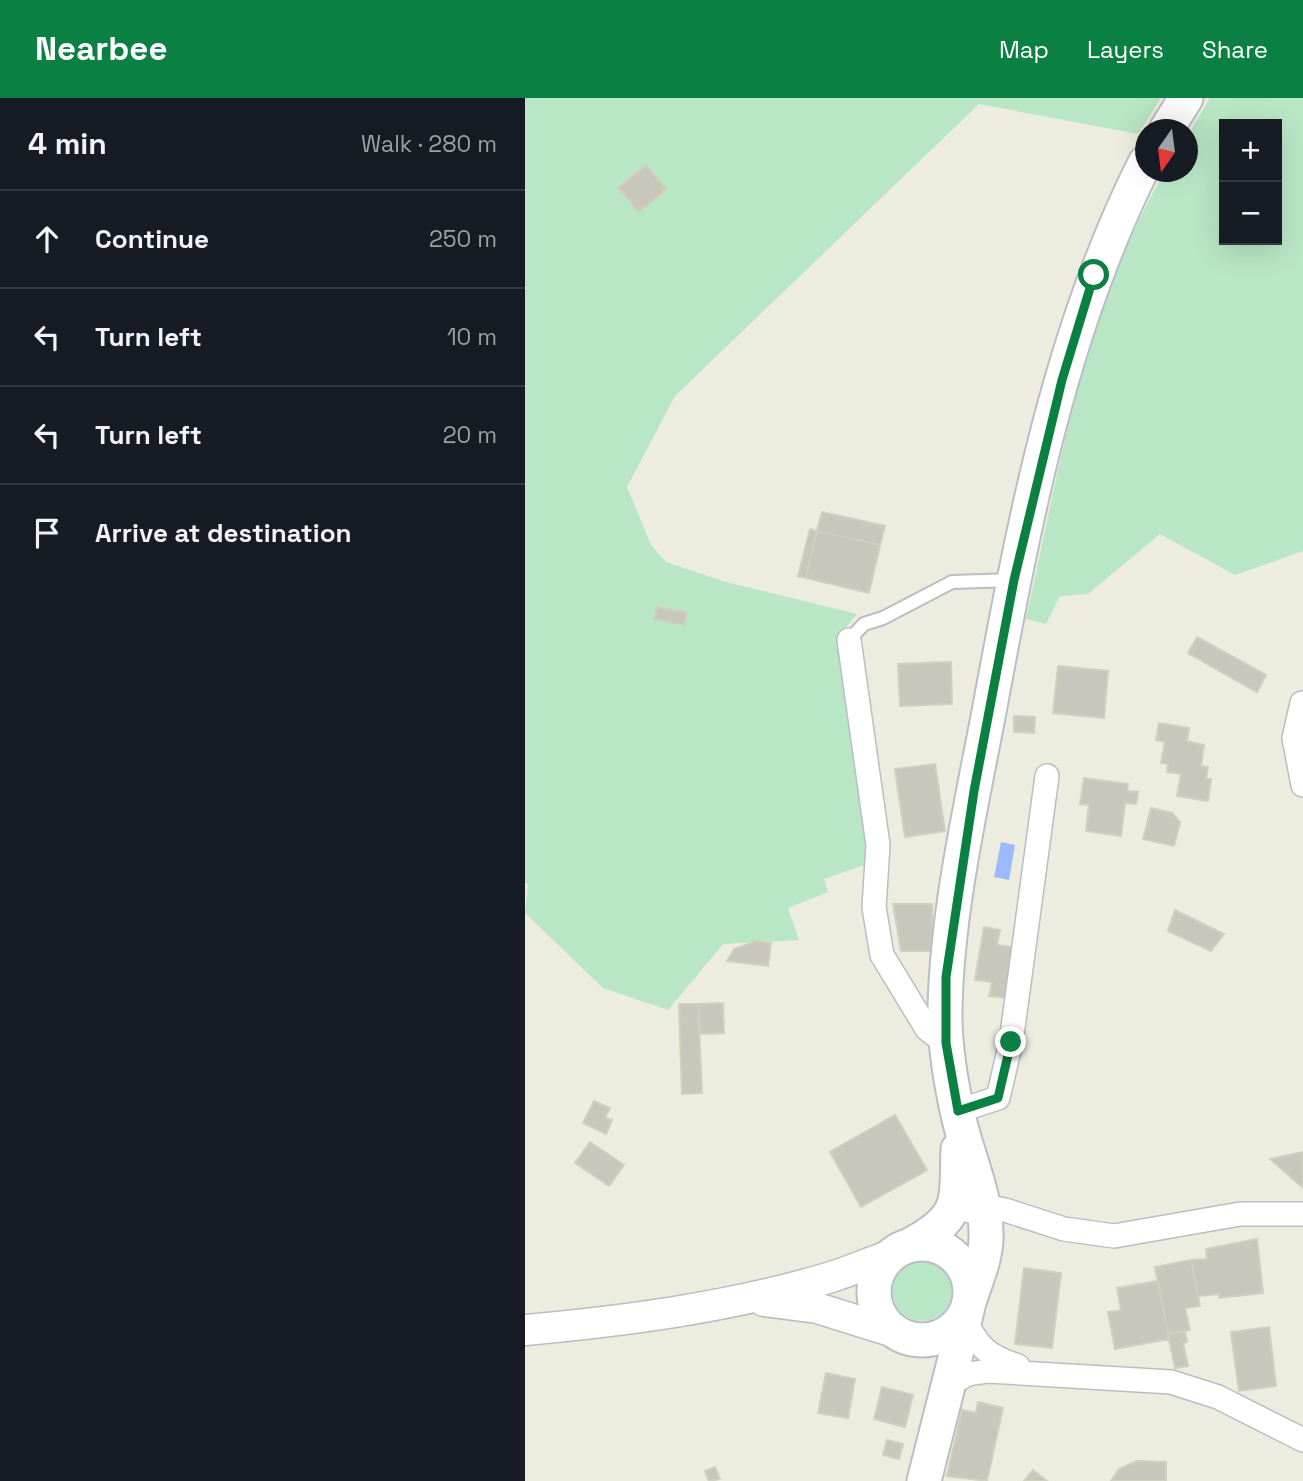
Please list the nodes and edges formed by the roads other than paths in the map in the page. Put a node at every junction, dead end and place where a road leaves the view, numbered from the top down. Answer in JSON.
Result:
{"nodes":[{"id":1,"x":1186,"y":98,"type":"edge"},
{"id":2,"x":1173,"y":119,"type":"edge"},
{"id":3,"x":1136,"y":182,"type":"edge"},
{"id":4,"x":1014,"y":580,"type":"junction"},
{"id":5,"x":849,"y":640,"type":"joint"},
{"id":6,"x":1301,"y":703,"type":"edge"},
{"id":7,"x":1047,"y":776,"type":"dead end"},
{"id":8,"x":1303,"y":785,"type":"edge"},
{"id":9,"x":946,"y":1043,"type":"junction"},
{"id":10,"x":958,"y":1115,"type":"junction"},
{"id":11,"x":984,"y":1206,"type":"junction"},
{"id":12,"x":1303,"y":1214,"type":"edge"},
{"id":13,"x":951,"y":1217,"type":"junction"},
{"id":14,"x":900,"y":1250,"type":"junction"},
{"id":15,"x":736,"y":1299,"type":"junction"},
{"id":16,"x":967,"y":1310,"type":"junction"},
{"id":17,"x":525,"y":1330,"type":"edge"},
{"id":18,"x":903,"y":1335,"type":"junction"},
{"id":19,"x":1030,"y":1371,"type":"junction"},
{"id":20,"x":950,"y":1384,"type":"junction"},
{"id":21,"x":936,"y":1422,"type":"junction"},
{"id":22,"x":1303,"y":1440,"type":"edge"},
{"id":23,"x":924,"y":1481,"type":"edge"}],
"edges":[{"from":1,"to":2,"type":"main road"},
{"from":3,"to":4,"type":"main road"},
{"from":4,"to":5,"type":"lane"},
{"from":4,"to":9,"type":"main road"},
{"from":5,"to":9,"type":"street"},
{"from":6,"to":8,"type":"street"},
{"from":7,"to":10,"type":"street"},
{"from":9,"to":10,"type":"main road"},
{"from":10,"to":11,"type":"main road"},
{"from":10,"to":13,"type":"main road"},
{"from":11,"to":12,"type":"street"},
{"from":11,"to":13,"type":"street"},
{"from":11,"to":16,"type":"main road"},
{"from":13,"to":14,"type":"main road"},
{"from":14,"to":15,"type":"street"},
{"from":14,"to":16,"type":"main road"},
{"from":14,"to":18,"type":"main road"},
{"from":15,"to":17,"type":"street"},
{"from":15,"to":18,"type":"street"},
{"from":16,"to":18,"type":"main road"},
{"from":16,"to":19,"type":"street"},
{"from":16,"to":20,"type":"main road"},
{"from":18,"to":21,"type":"main road"},
{"from":19,"to":20,"type":"street"},
{"from":19,"to":22,"type":"street"},
{"from":20,"to":21,"type":"main road"},
{"from":21,"to":23,"type":"main road"}]}
